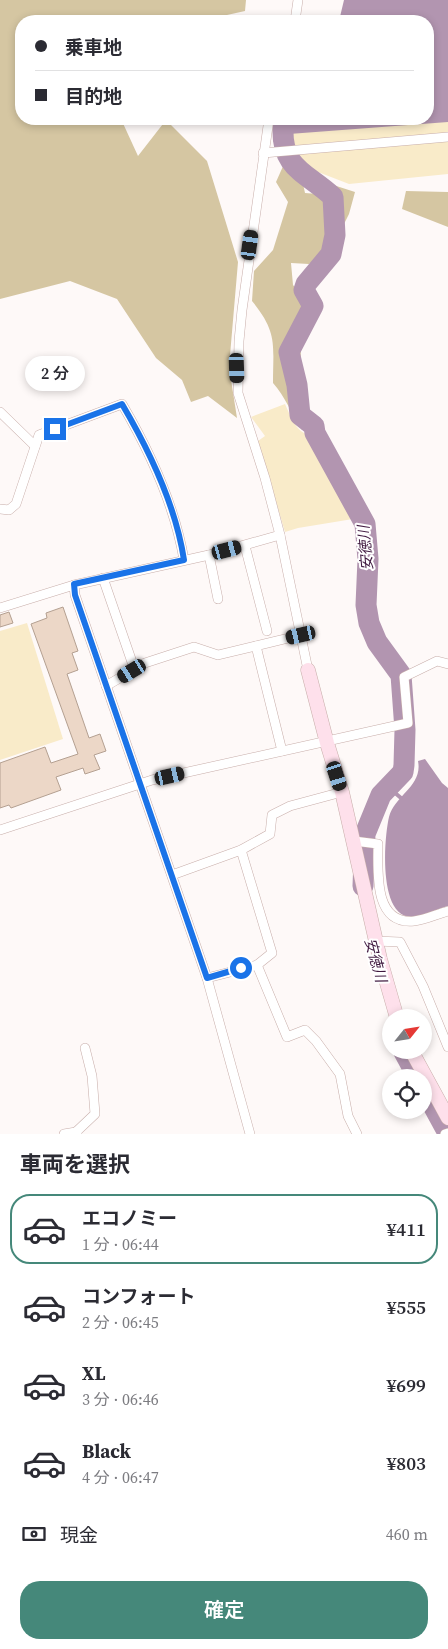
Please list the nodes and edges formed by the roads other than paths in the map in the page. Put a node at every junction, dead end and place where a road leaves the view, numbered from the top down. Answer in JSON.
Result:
{"nodes":[{"id":1,"x":298,"y":0,"type":"edge"},
{"id":2,"x":297,"y":15,"type":"edge"},
{"id":3,"x":268,"y":125,"type":"edge"},
{"id":4,"x":448,"y":137,"type":"edge"},
{"id":5,"x":263,"y":153,"type":"junction"},
{"id":6,"x":0,"y":412,"type":"edge"},
{"id":7,"x":35,"y":446,"type":"junction"},
{"id":8,"x":0,"y":509,"type":"edge"},
{"id":9,"x":280,"y":535,"type":"junction"},
{"id":10,"x":245,"y":546,"type":"junction"},
{"id":11,"x":209,"y":555,"type":"junction"},
{"id":12,"x":184,"y":560,"type":"junction"},
{"id":13,"x":103,"y":578,"type":"junction"},
{"id":14,"x":74,"y":584,"type":"junction"},
{"id":15,"x":218,"y":599,"type":"dead end"},
{"id":16,"x":0,"y":608,"type":"edge"},
{"id":17,"x":268,"y":631,"type":"dead end"},
{"id":18,"x":301,"y":635,"type":"junction"},
{"id":19,"x":256,"y":646,"type":"junction"},
{"id":20,"x":448,"y":664,"type":"edge"},
{"id":21,"x":133,"y":665,"type":"dead end"},
{"id":22,"x":308,"y":670,"type":"joint"},
{"id":23,"x":106,"y":686,"type":"junction"},
{"id":24,"x":326,"y":743,"type":"junction"},
{"id":25,"x":282,"y":751,"type":"junction"},
{"id":26,"x":139,"y":784,"type":"junction"},
{"id":27,"x":342,"y":792,"type":"junction"},
{"id":28,"x":0,"y":830,"type":"edge"},
{"id":29,"x":354,"y":841,"type":"junction"},
{"id":30,"x":241,"y":850,"type":"junction"},
{"id":31,"x":172,"y":875,"type":"junction"},
{"id":32,"x":448,"y":911,"type":"edge"},
{"id":33,"x":376,"y":940,"type":"junction"},
{"id":34,"x":258,"y":965,"type":"junction"},
{"id":35,"x":207,"y":978,"type":"junction"},
{"id":36,"x":395,"y":1009,"type":"edge"},
{"id":37,"x":448,"y":1047,"type":"edge"},
{"id":38,"x":85,"y":1048,"type":"dead end"},
{"id":39,"x":416,"y":1059,"type":"edge"},
{"id":40,"x":448,"y":1118,"type":"edge"},
{"id":41,"x":77,"y":1133,"type":"edge"},
{"id":42,"x":64,"y":1134,"type":"edge"},
{"id":43,"x":250,"y":1134,"type":"edge"},
{"id":44,"x":357,"y":1134,"type":"edge"}],
"edges":[{"from":1,"to":2,"type":"street"},
{"from":3,"to":5,"type":"street"},
{"from":4,"to":5,"type":"street"},
{"from":5,"to":9,"type":"street"},
{"from":6,"to":7,"type":"street"},
{"from":7,"to":8,"type":"street"},
{"from":7,"to":12,"type":"street"},
{"from":9,"to":10,"type":"street"},
{"from":9,"to":18,"type":"street"},
{"from":10,"to":11,"type":"street"},
{"from":10,"to":17,"type":"street"},
{"from":11,"to":12,"type":"street"},
{"from":11,"to":15,"type":"street"},
{"from":12,"to":13,"type":"street"},
{"from":13,"to":14,"type":"street"},
{"from":13,"to":21,"type":"street"},
{"from":14,"to":16,"type":"street"},
{"from":14,"to":23,"type":"street"},
{"from":18,"to":19,"type":"street"},
{"from":18,"to":22,"type":"street"},
{"from":19,"to":23,"type":"street"},
{"from":19,"to":25,"type":"street"},
{"from":20,"to":24,"type":"street"},
{"from":22,"to":24,"type":"street"},
{"from":23,"to":26,"type":"street"},
{"from":24,"to":25,"type":"street"},
{"from":24,"to":27,"type":"street"},
{"from":25,"to":26,"type":"street"},
{"from":26,"to":28,"type":"street"},
{"from":26,"to":31,"type":"street"},
{"from":27,"to":29,"type":"street"},
{"from":27,"to":30,"type":"street"},
{"from":29,"to":32,"type":"street"},
{"from":29,"to":33,"type":"street"},
{"from":30,"to":31,"type":"street"},
{"from":30,"to":34,"type":"street"},
{"from":31,"to":35,"type":"street"},
{"from":33,"to":36,"type":"street"},
{"from":33,"to":37,"type":"street"},
{"from":34,"to":35,"type":"street"},
{"from":34,"to":44,"type":"street"},
{"from":35,"to":43,"type":"street"},
{"from":38,"to":41,"type":"street"},
{"from":39,"to":40,"type":"street"},
{"from":41,"to":42,"type":"street"}]}
